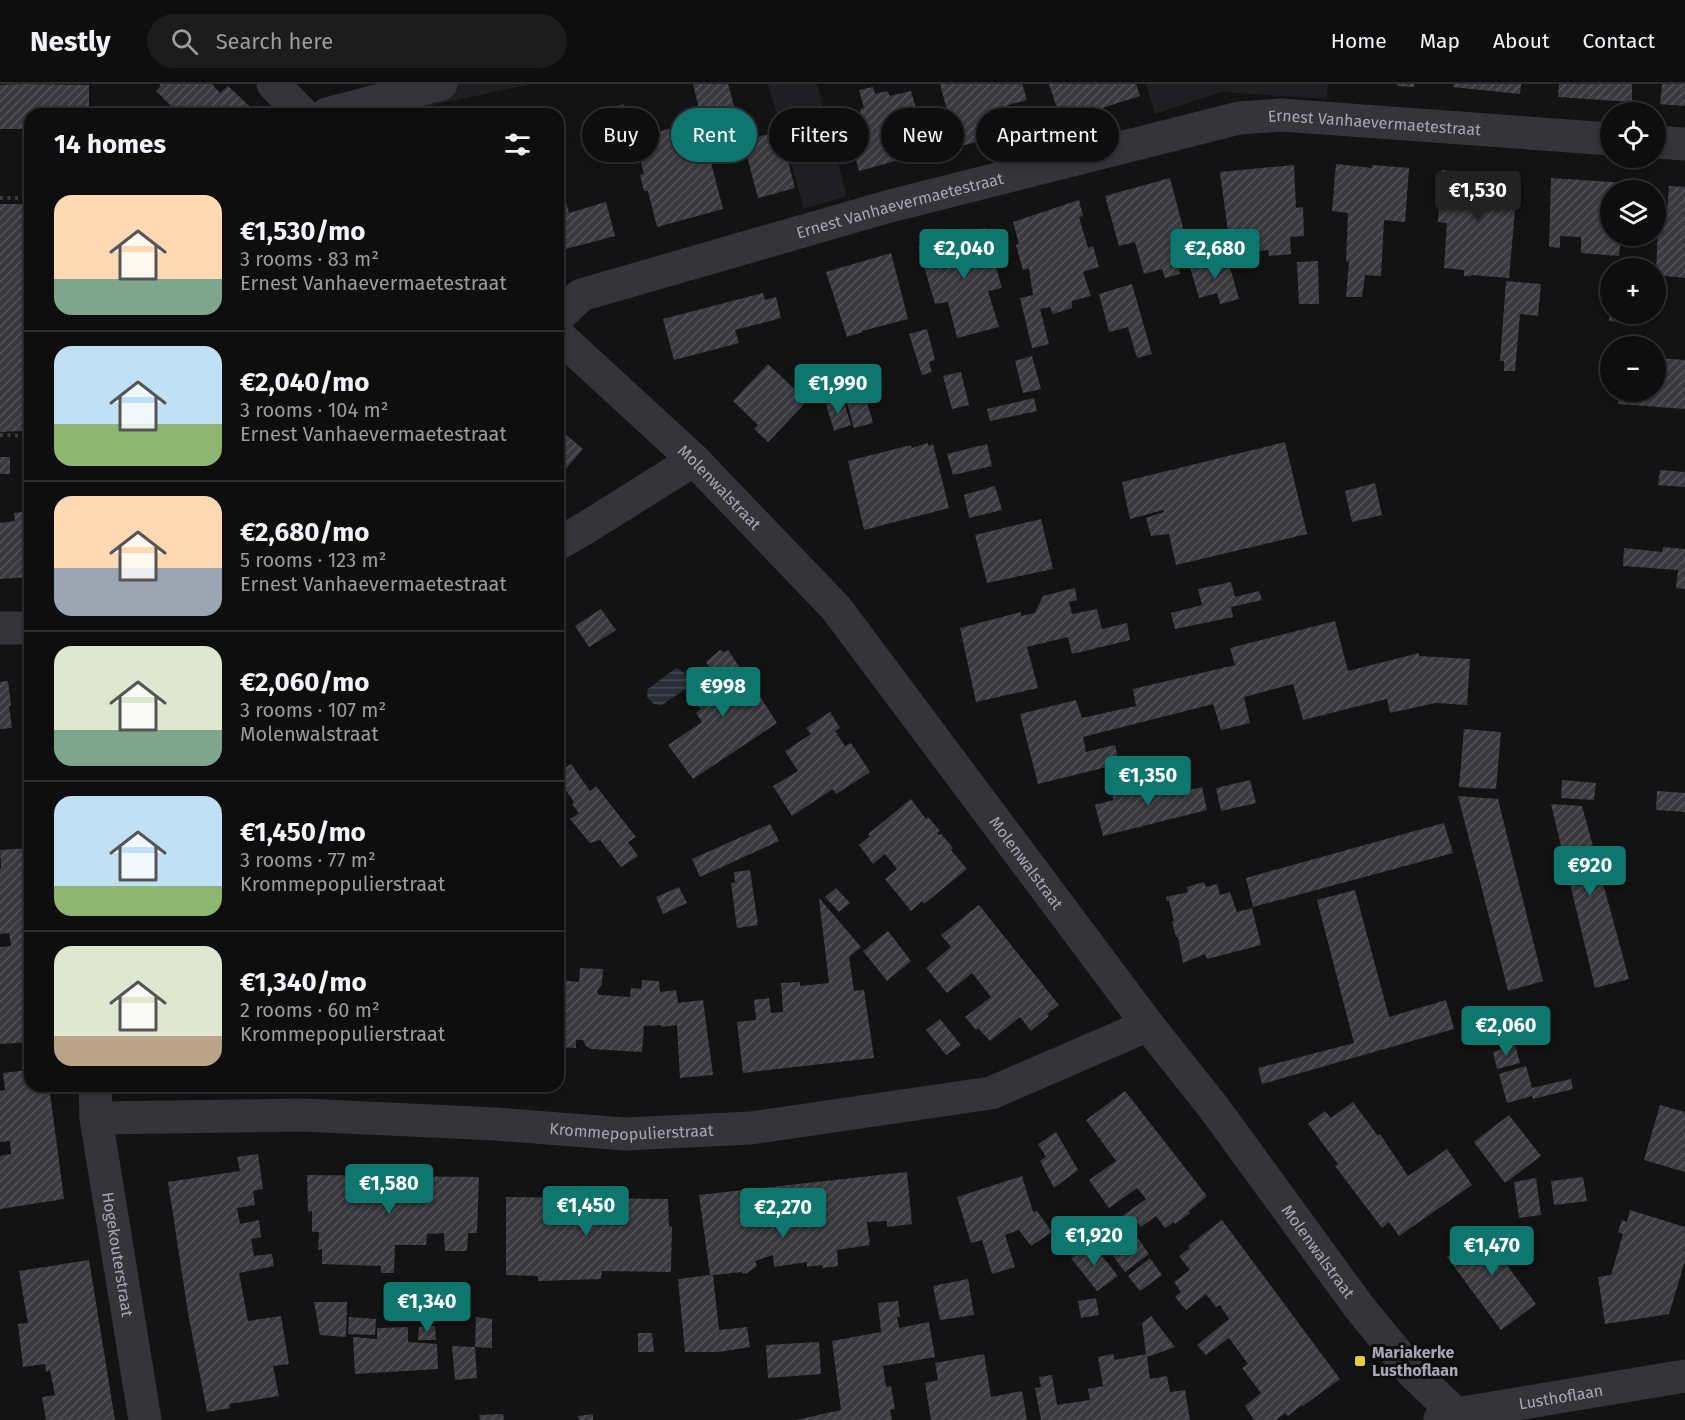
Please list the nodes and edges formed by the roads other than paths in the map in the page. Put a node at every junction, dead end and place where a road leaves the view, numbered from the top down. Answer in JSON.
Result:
{"nodes":[{"id":1,"x":273,"y":84,"type":"edge"},
{"id":2,"x":441,"y":84,"type":"edge"},
{"id":3,"x":297,"y":108,"type":"edge"},
{"id":4,"x":350,"y":108,"type":"edge"},
{"id":5,"x":1600,"y":138,"type":"edge"},
{"id":6,"x":1666,"y":143,"type":"edge"},
{"id":7,"x":1685,"y":144,"type":"edge"},
{"id":8,"x":564,"y":311,"type":"edge"},
{"id":9,"x":564,"y":340,"type":"edge"},
{"id":10,"x":694,"y":459,"type":"junction"},
{"id":11,"x":564,"y":540,"type":"edge"},
{"id":12,"x":0,"y":628,"type":"edge"},
{"id":13,"x":24,"y":628,"type":"edge"},
{"id":14,"x":1148,"y":1025,"type":"junction"},
{"id":15,"x":94,"y":1092,"type":"edge"},
{"id":16,"x":96,"y":1118,"type":"junction"},
{"id":17,"x":1685,"y":1376,"type":"edge"},
{"id":18,"x":1452,"y":1418,"type":"edge"},
{"id":19,"x":145,"y":1420,"type":"edge"}],
"edges":[{"from":1,"to":3,"type":"street"},
{"from":2,"to":4,"type":"street"},
{"from":5,"to":8,"type":"street","name":"Ernest Vanhaevermaetestraat"},
{"from":6,"to":7,"type":"street"},
{"from":9,"to":10,"type":"street","name":"Molenwalstraat"},
{"from":10,"to":11,"type":"street"},
{"from":10,"to":14,"type":"street","name":"Molenwalstraat"},
{"from":12,"to":13,"type":"street"},
{"from":14,"to":16,"type":"street","name":"Krommepopulierstraat"},
{"from":14,"to":18,"type":"street","name":"Molenwalstraat"},
{"from":15,"to":16,"type":"street","name":"Hogekouterstraat"},
{"from":16,"to":19,"type":"street","name":"Hogekouterstraat"},
{"from":17,"to":18,"type":"street","name":"Lusthoflaan"}]}
